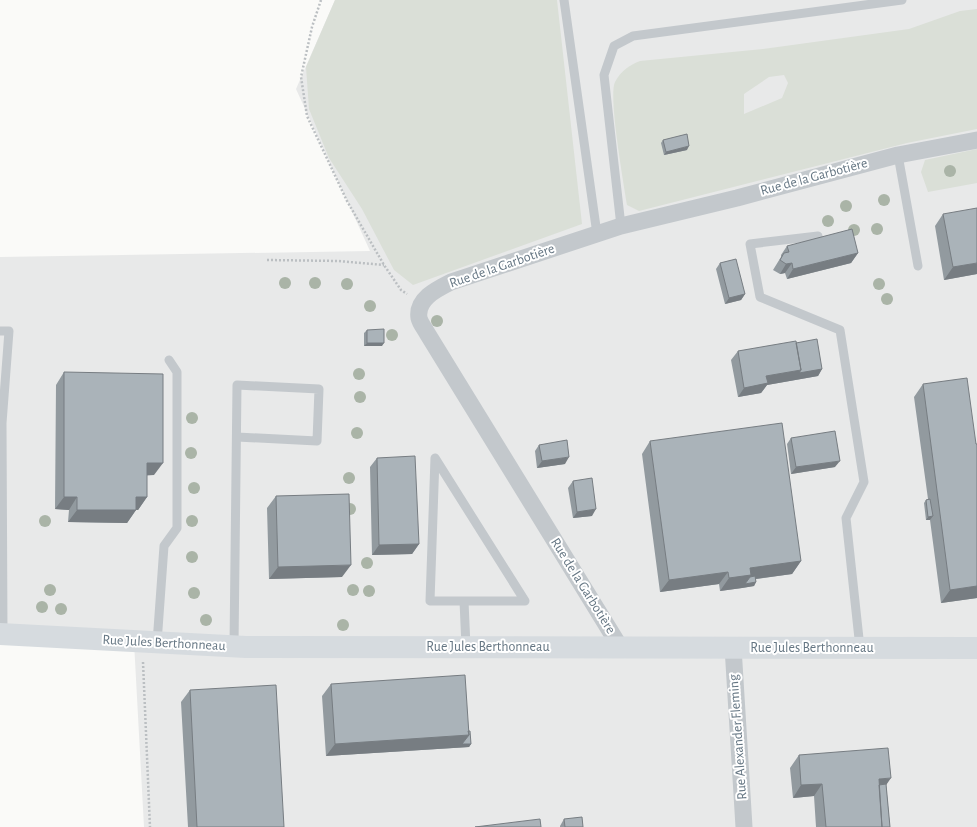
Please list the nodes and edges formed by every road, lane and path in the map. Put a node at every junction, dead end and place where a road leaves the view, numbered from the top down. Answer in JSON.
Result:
{"nodes":[{"id":1,"x":321,"y":0,"type":"edge"},
{"id":2,"x":564,"y":0,"type":"edge"},
{"id":3,"x":902,"y":0,"type":"edge"},
{"id":4,"x":977,"y":140,"type":"edge"},
{"id":5,"x":898,"y":155,"type":"junction"},
{"id":6,"x":621,"y":226,"type":"junction"},
{"id":7,"x":596,"y":234,"type":"junction"},
{"id":8,"x":818,"y":236,"type":"edge"},
{"id":9,"x":267,"y":260,"type":"dead end"},
{"id":10,"x":384,"y":265,"type":"junction"},
{"id":11,"x":918,"y":266,"type":"dead end"},
{"id":12,"x":421,"y":305,"type":"junction"},
{"id":13,"x":0,"y":330,"type":"edge"},
{"id":14,"x":169,"y":360,"type":"dead end"},
{"id":15,"x":1,"y":423,"type":"edge"},
{"id":16,"x":237,"y":437,"type":"junction"},
{"id":17,"x":464,"y":601,"type":"junction"},
{"id":18,"x":1,"y":635,"type":"edge"},
{"id":19,"x":150,"y":642,"type":"junction"},
{"id":20,"x":234,"y":646,"type":"junction"},
{"id":21,"x":466,"y":647,"type":"junction"},
{"id":22,"x":620,"y":647,"type":"junction"},
{"id":23,"x":732,"y":647,"type":"junction"},
{"id":24,"x":860,"y":648,"type":"junction"},
{"id":25,"x":977,"y":648,"type":"edge"},
{"id":26,"x":150,"y":827,"type":"edge"},
{"id":27,"x":744,"y":827,"type":"edge"}],
"edges":[{"from":1,"to":10,"type":"path"},
{"from":2,"to":7,"type":"lane"},
{"from":3,"to":6,"type":"lane"},
{"from":4,"to":5,"type":"street","name":"Rue de la Garbotière"},
{"from":5,"to":6,"type":"street","name":"Rue de la Garbotière"},
{"from":5,"to":11,"type":"lane"},
{"from":6,"to":7,"type":"street","name":"Rue de la Garbotière"},
{"from":7,"to":12,"type":"street","name":"Rue de la Garbotière"},
{"from":8,"to":24,"type":"lane"},
{"from":9,"to":10,"type":"path"},
{"from":10,"to":12,"type":"path"},
{"from":12,"to":22,"type":"street","name":"Rue de la Garbotière"},
{"from":13,"to":15,"type":"lane"},
{"from":14,"to":19,"type":"lane"},
{"from":15,"to":18,"type":"lane"},
{"from":16,"to":16,"type":"lane"},
{"from":16,"to":20,"type":"lane"},
{"from":17,"to":17,"type":"lane"},
{"from":17,"to":21,"type":"lane"},
{"from":18,"to":19,"type":"main road","name":"Rue Jules Berthonneau"},
{"from":19,"to":20,"type":"main road","name":"Rue Jules Berthonneau"},
{"from":19,"to":26,"type":"path"},
{"from":20,"to":21,"type":"main road","name":"Rue Jules Berthonneau"},
{"from":21,"to":22,"type":"main road","name":"Rue Jules Berthonneau"},
{"from":22,"to":23,"type":"main road","name":"Rue Jules Berthonneau"},
{"from":23,"to":24,"type":"main road","name":"Rue Jules Berthonneau"},
{"from":23,"to":27,"type":"street","name":"Rue Alexander Fleming"},
{"from":24,"to":25,"type":"main road","name":"Rue Jules Berthonneau"}]}
